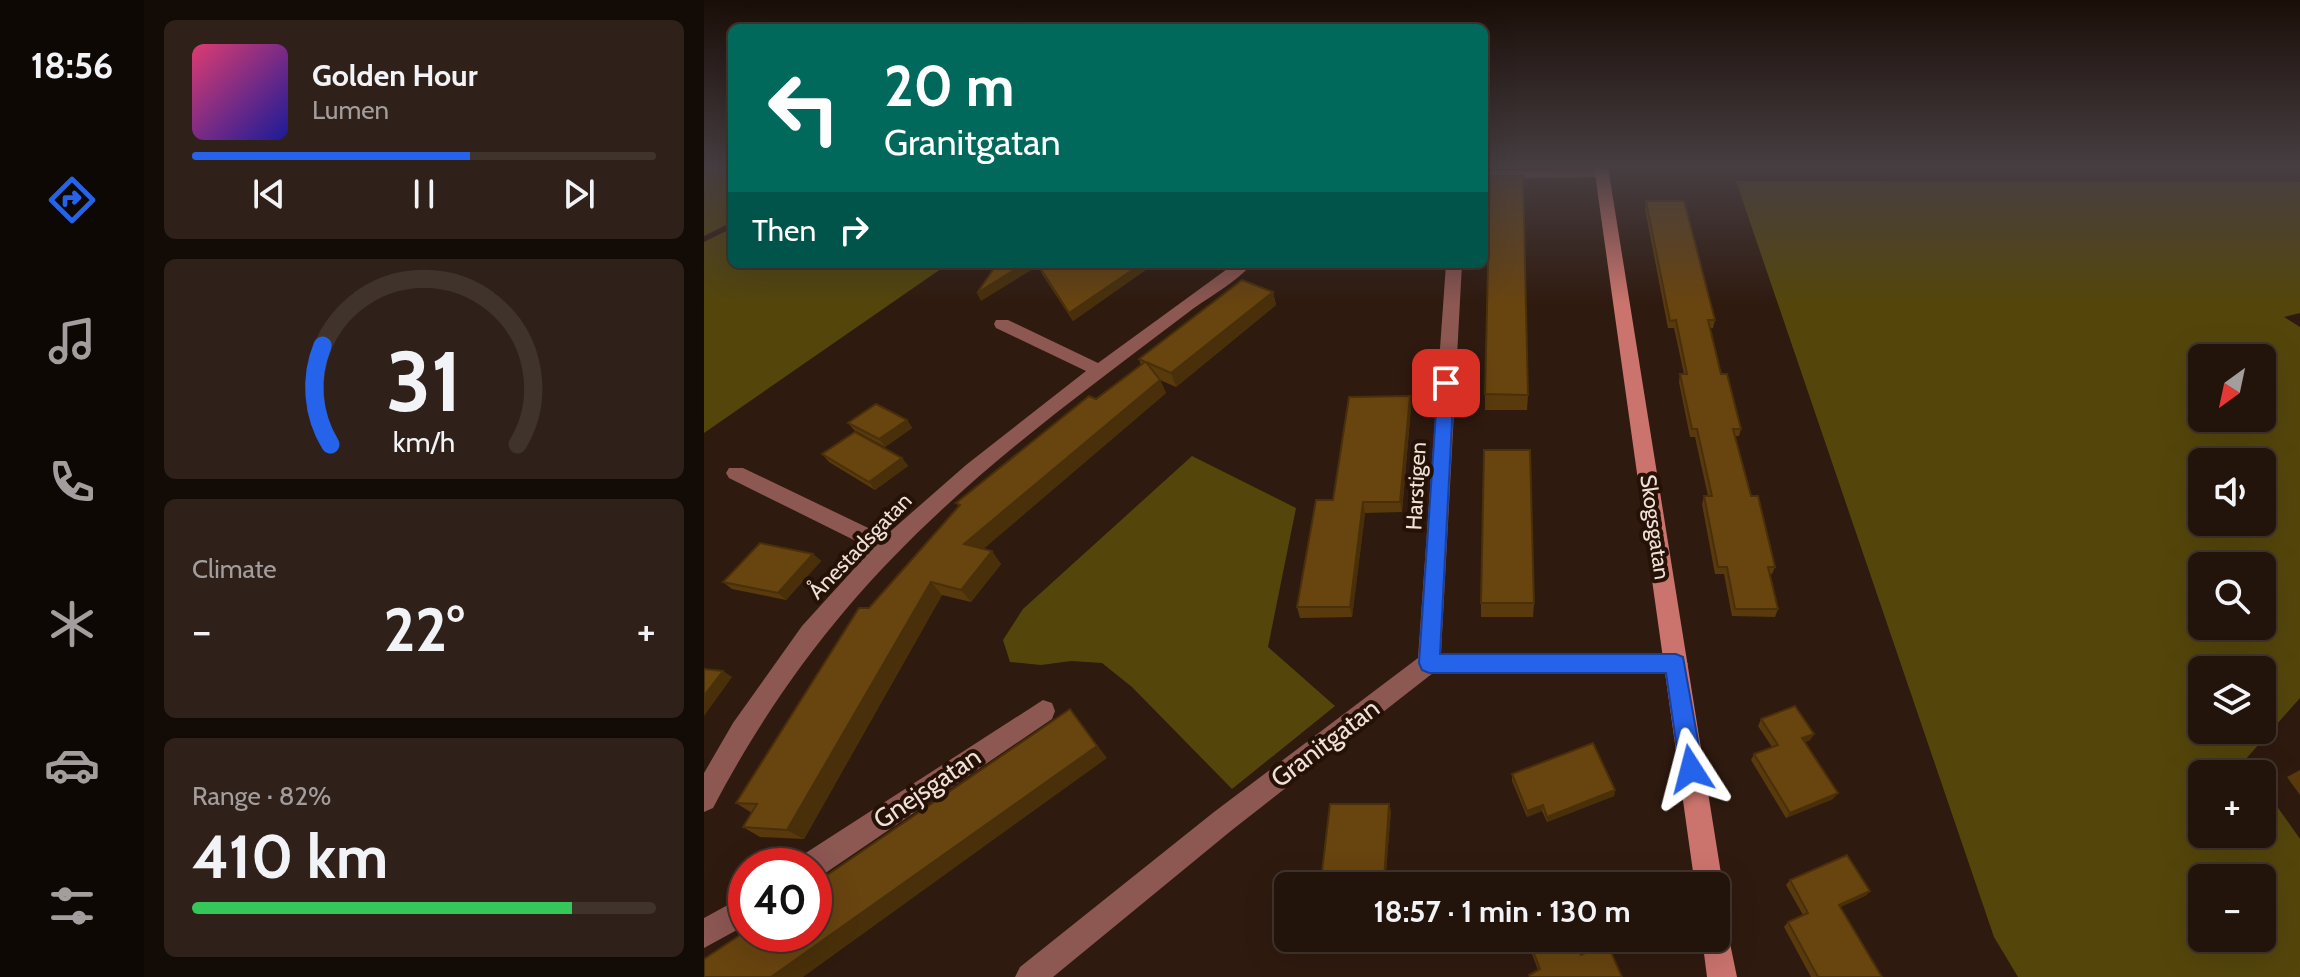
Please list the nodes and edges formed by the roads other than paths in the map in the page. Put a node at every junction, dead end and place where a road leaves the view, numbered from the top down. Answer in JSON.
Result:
{"nodes":[{"id":1,"x":1608,"y":213,"type":"edge"},
{"id":2,"x":1239,"y":268,"type":"edge"},
{"id":3,"x":1454,"y":268,"type":"edge"},
{"id":4,"x":1002,"y":324,"type":"dead end"},
{"id":5,"x":1100,"y":371,"type":"junction"},
{"id":6,"x":736,"y":473,"type":"dead end"},
{"id":7,"x":887,"y":547,"type":"junction"},
{"id":8,"x":1429,"y":663,"type":"junction"},
{"id":9,"x":1676,"y":664,"type":"junction"},
{"id":10,"x":1043,"y":711,"type":"dead end"},
{"id":11,"x":704,"y":799,"type":"edge"},
{"id":12,"x":832,"y":852,"type":"edge"},
{"id":13,"x":1707,"y":872,"type":"edge"},
{"id":14,"x":728,"y":920,"type":"edge"},
{"id":15,"x":704,"y":934,"type":"edge"},
{"id":16,"x":1719,"y":952,"type":"edge"},
{"id":17,"x":1030,"y":977,"type":"edge"},
{"id":18,"x":1722,"y":977,"type":"edge"}],
"edges":[{"from":1,"to":9,"type":"street","name":"Skogsgatan"},
{"from":2,"to":5,"type":"street","name":"Ånestadsgatan"},
{"from":3,"to":8,"type":"street","name":"Harstigen"},
{"from":4,"to":5,"type":"street"},
{"from":5,"to":7,"type":"street","name":"Ånestadsgatan"},
{"from":6,"to":7,"type":"street"},
{"from":7,"to":11,"type":"street","name":"Ånestadsgatan"},
{"from":8,"to":9,"type":"street"},
{"from":8,"to":17,"type":"street","name":"Granitgatan"},
{"from":9,"to":13,"type":"street","name":"Skogsgatan"},
{"from":10,"to":12,"type":"street","name":"Gnejsgatan"},
{"from":14,"to":15,"type":"street"},
{"from":16,"to":18,"type":"street"}]}
